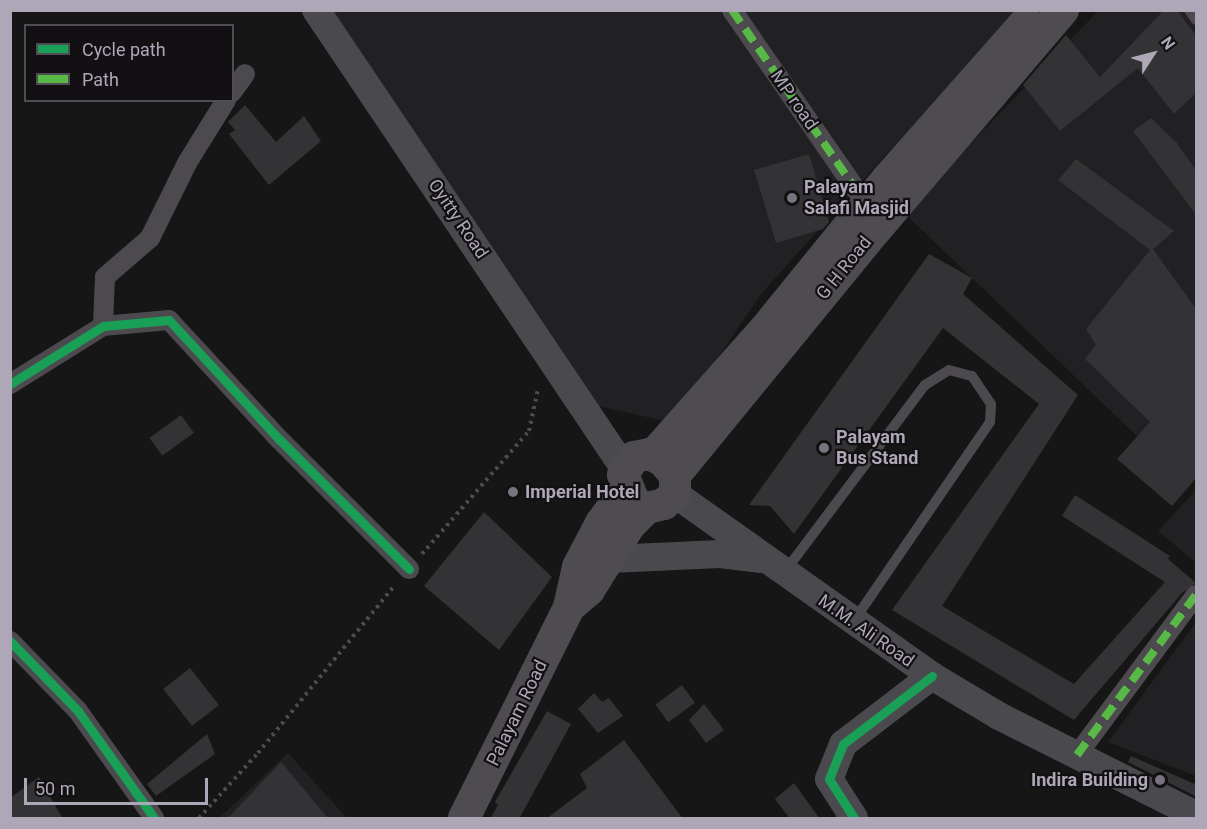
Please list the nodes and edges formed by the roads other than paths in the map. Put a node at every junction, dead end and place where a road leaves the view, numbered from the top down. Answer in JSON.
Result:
{"nodes":[{"id":1,"x":316,"y":10,"type":"edge"},
{"id":2,"x":732,"y":10,"type":"edge"},
{"id":3,"x":1036,"y":10,"type":"edge"},
{"id":4,"x":1063,"y":10,"type":"edge"},
{"id":5,"x":1188,"y":10,"type":"edge"},
{"id":6,"x":1197,"y":20,"type":"edge"},
{"id":7,"x":245,"y":74,"type":"dead end"},
{"id":8,"x":234,"y":89,"type":"edge"},
{"id":9,"x":225,"y":102,"type":"edge"},
{"id":10,"x":856,"y":190,"type":"dead end"},
{"id":11,"x":103,"y":326,"type":"junction"},
{"id":12,"x":10,"y":384,"type":"edge"},
{"id":13,"x":668,"y":475,"type":"junction"},
{"id":14,"x":633,"y":489,"type":"junction"},
{"id":15,"x":610,"y":559,"type":"junction"},
{"id":16,"x":773,"y":567,"type":"junction"},
{"id":17,"x":409,"y":569,"type":"road end"},
{"id":18,"x":1197,"y":596,"type":"edge"},
{"id":19,"x":569,"y":607,"type":"junction"},
{"id":20,"x":853,"y":622,"type":"junction"},
{"id":21,"x":10,"y":641,"type":"edge"},
{"id":22,"x":932,"y":676,"type":"junction"},
{"id":23,"x":1077,"y":755,"type":"junction"},
{"id":24,"x":1197,"y":815,"type":"edge"},
{"id":25,"x":154,"y":819,"type":"edge"},
{"id":26,"x":464,"y":819,"type":"edge"},
{"id":27,"x":854,"y":819,"type":"edge"}],
"edges":[{"from":1,"to":14,"type":"main road","name":"Oyitty Road"},
{"from":2,"to":10,"type":"street","name":"MP road"},
{"from":3,"to":13,"type":"main road","name":"G H Road"},
{"from":4,"to":13,"type":"main road","name":"G H Road"},
{"from":5,"to":6,"type":"lane"},
{"from":7,"to":8,"type":"street"},
{"from":9,"to":11,"type":"street"},
{"from":11,"to":12,"type":"street"},
{"from":11,"to":17,"type":"street"},
{"from":13,"to":14,"type":"main road"},
{"from":13,"to":14,"type":"main road"},
{"from":13,"to":16,"type":"main road","name":"M.M. Ali Road"},
{"from":14,"to":15,"type":"main road"},
{"from":14,"to":19,"type":"main road"},
{"from":15,"to":16,"type":"main road"},
{"from":15,"to":19,"type":"main road"},
{"from":16,"to":20,"type":"main road","name":"M.M. Ali Road"},
{"from":16,"to":20,"type":"lane"},
{"from":18,"to":23,"type":"street"},
{"from":19,"to":26,"type":"main road","name":"Palayam Road"},
{"from":20,"to":22,"type":"main road","name":"M.M. Ali Road"},
{"from":21,"to":25,"type":"street"},
{"from":22,"to":23,"type":"main road","name":"M.M. Ali Road"},
{"from":22,"to":27,"type":"main road"},
{"from":23,"to":24,"type":"main road","name":"M.M. Ali Road"}]}
